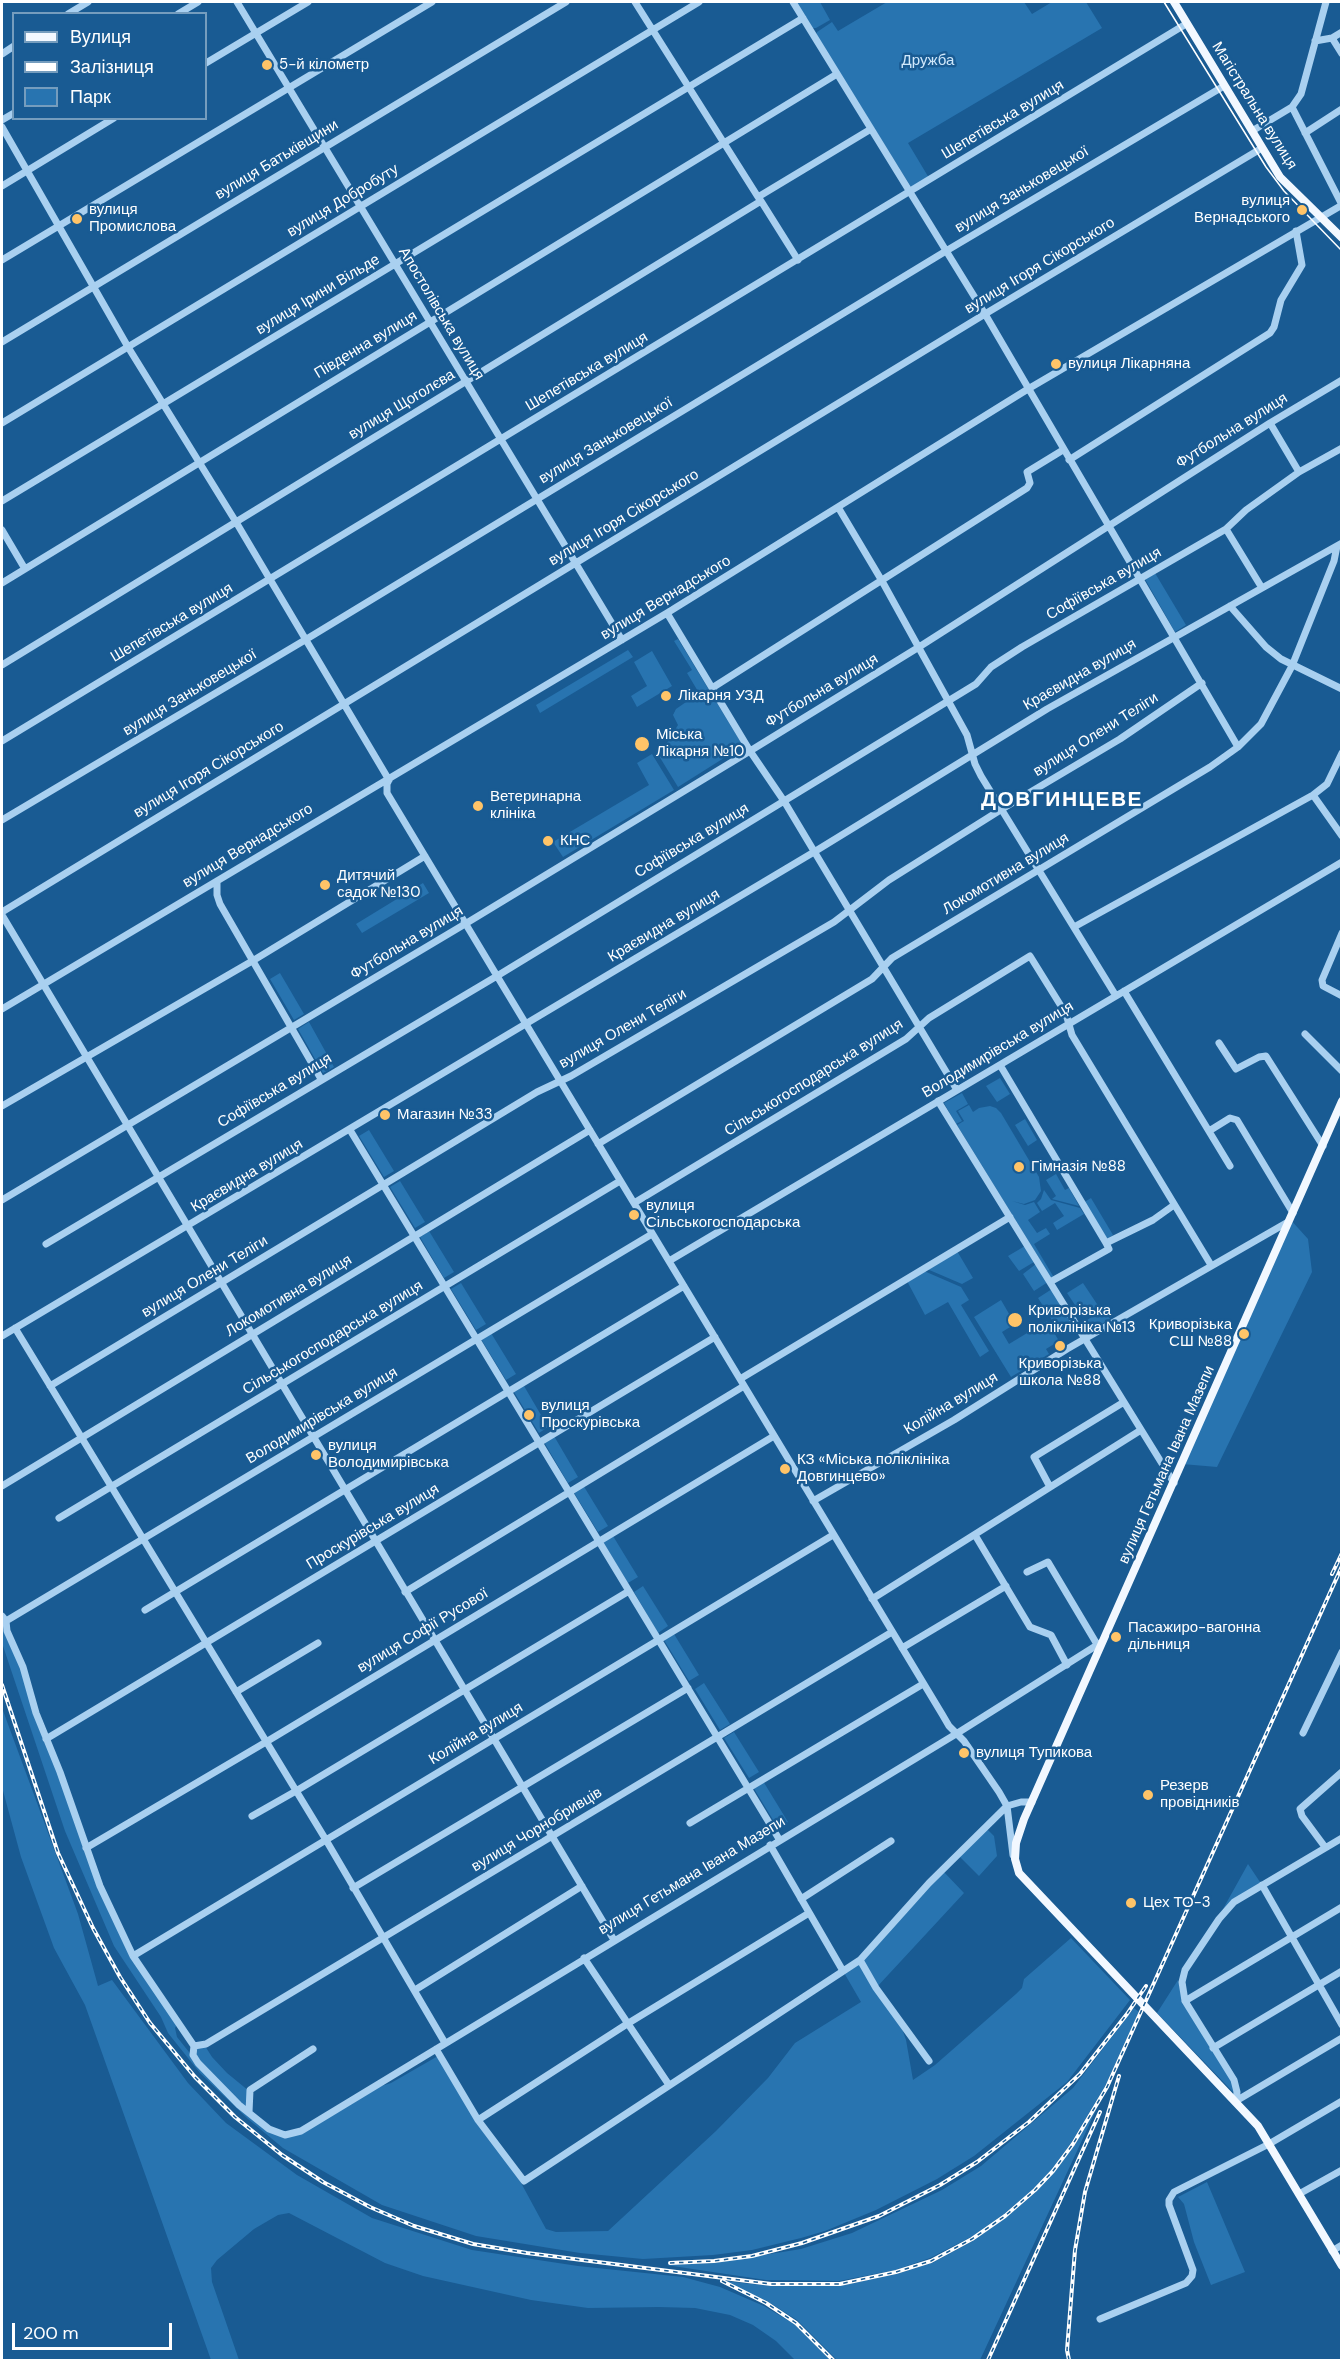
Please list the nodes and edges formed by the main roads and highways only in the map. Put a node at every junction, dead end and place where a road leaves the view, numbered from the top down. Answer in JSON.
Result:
{"nodes":[{"id":1,"x":1174,"y":2,"type":"edge"},
{"id":2,"x":1341,"y":238,"type":"edge"},
{"id":3,"x":1341,"y":1101,"type":"edge"},
{"id":4,"x":1341,"y":2266,"type":"edge"}],
"edges":[{"from":1,"to":2,"type":"main road","name":"Магістральна вулиця"},
{"from":3,"to":4,"type":"main road","name":"вулиця Гетьмана Івана Мазепи"}]}
